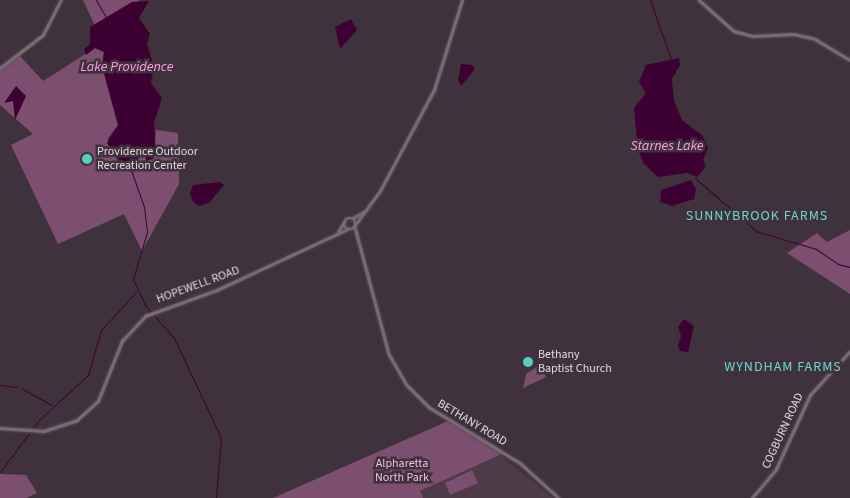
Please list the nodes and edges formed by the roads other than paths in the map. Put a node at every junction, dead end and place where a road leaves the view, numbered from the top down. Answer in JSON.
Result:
{"nodes":[{"id":1,"x":61,"y":0,"type":"edge"},
{"id":2,"x":462,"y":0,"type":"edge"},
{"id":3,"x":699,"y":0,"type":"edge"},
{"id":4,"x":850,"y":60,"type":"edge"},
{"id":5,"x":0,"y":68,"type":"edge"},
{"id":6,"x":366,"y":210,"type":"junction"},
{"id":7,"x":350,"y":218,"type":"junction"},
{"id":8,"x":344,"y":222,"type":"junction"},
{"id":9,"x":355,"y":226,"type":"junction"},
{"id":10,"x":348,"y":229,"type":"junction"},
{"id":11,"x":336,"y":233,"type":"junction"},
{"id":12,"x":355,"y":237,"type":"junction"},
{"id":13,"x":850,"y":351,"type":"edge"},
{"id":14,"x":0,"y":428,"type":"edge"},
{"id":15,"x":560,"y":498,"type":"edge"},
{"id":16,"x":752,"y":498,"type":"edge"}],
"edges":[{"from":1,"to":5,"type":"street"},
{"from":2,"to":6,"type":"street"},
{"from":3,"to":4,"type":"street"},
{"from":6,"to":7,"type":"street"},
{"from":6,"to":9,"type":"street"},
{"from":7,"to":8,"type":"street"},
{"from":7,"to":9,"type":"street"},
{"from":8,"to":10,"type":"street","name":"BETHANY ROAD"},
{"from":8,"to":11,"type":"street","name":"HOPEWELL ROAD"},
{"from":9,"to":10,"type":"street","name":"HOPEWELL ROAD"},
{"from":9,"to":12,"type":"street","name":"BETHANY ROAD"},
{"from":10,"to":11,"type":"street","name":"HOPEWELL ROAD"},
{"from":10,"to":12,"type":"street","name":"BETHANY ROAD"},
{"from":11,"to":14,"type":"street","name":"HOPEWELL ROAD"},
{"from":12,"to":15,"type":"street","name":"BETHANY ROAD"},
{"from":13,"to":16,"type":"street","name":"COGBURN ROAD"}]}
